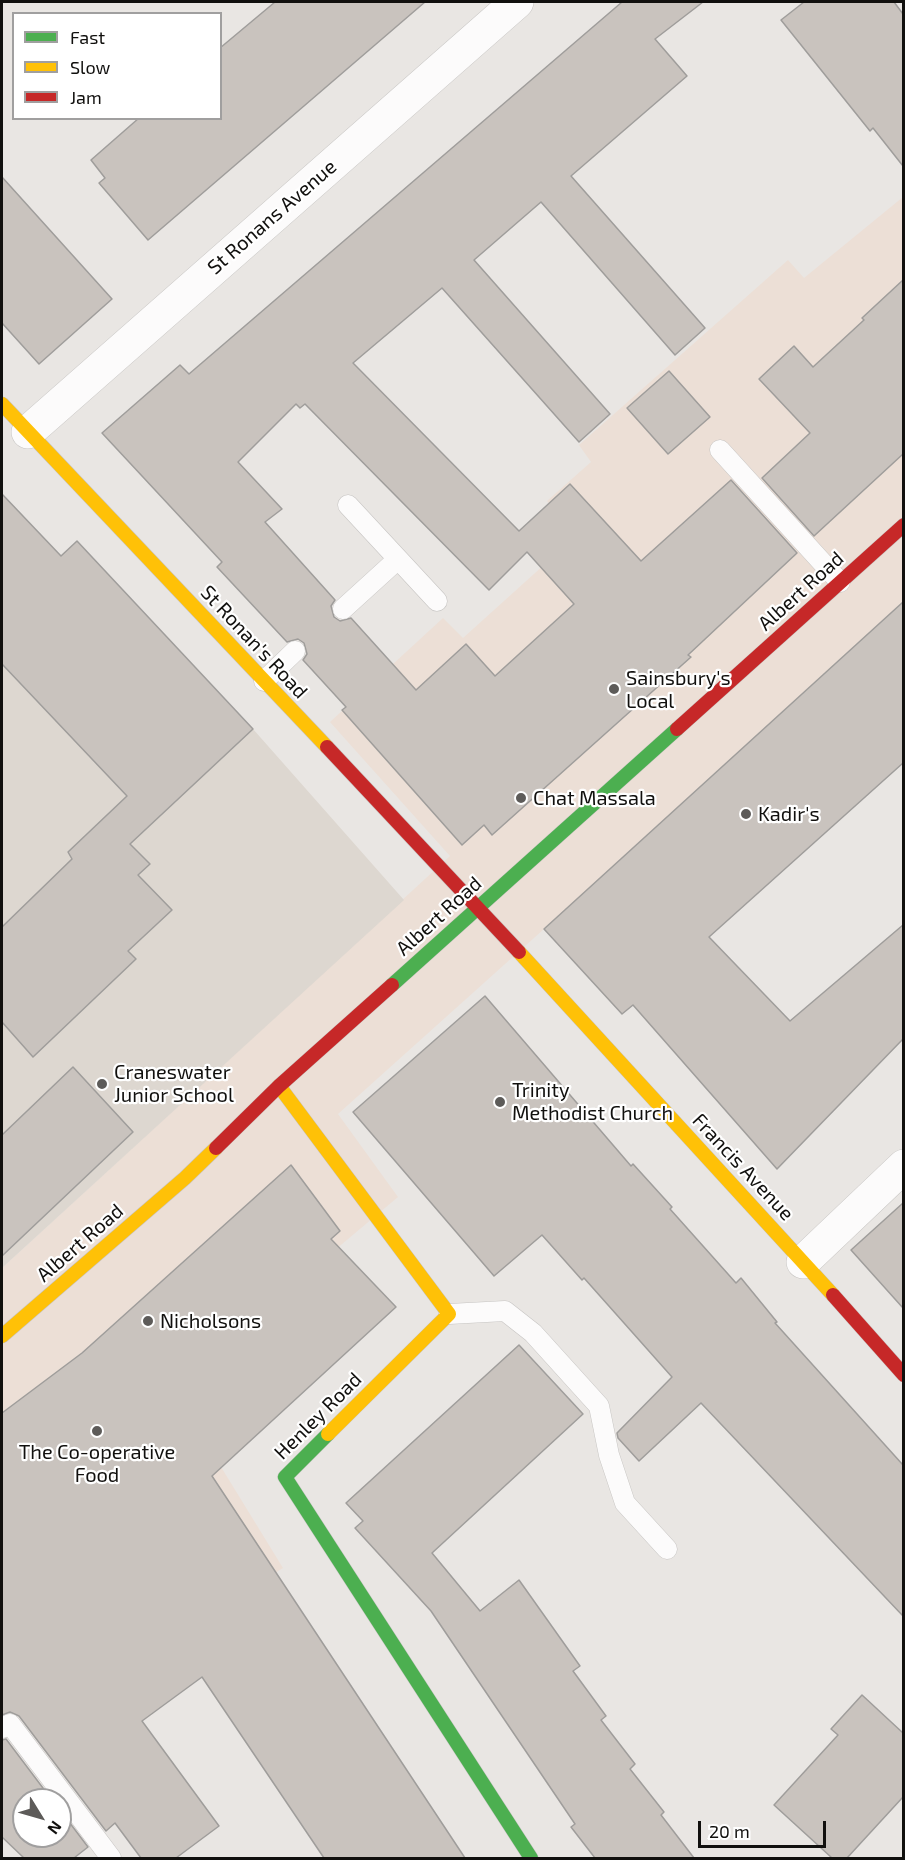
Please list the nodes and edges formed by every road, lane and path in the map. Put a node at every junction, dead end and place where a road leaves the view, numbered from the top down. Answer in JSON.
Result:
{"nodes":[{"id":1,"x":516,"y":2,"type":"edge"},
{"id":2,"x":2,"y":404,"type":"edge"},
{"id":3,"x":28,"y":432,"type":"junction"},
{"id":4,"x":720,"y":450,"type":"dead end"},
{"id":5,"x":348,"y":504,"type":"dead end"},
{"id":6,"x":903,"y":525,"type":"edge"},
{"id":7,"x":398,"y":559,"type":"junction"},
{"id":8,"x":840,"y":582,"type":"junction"},
{"id":9,"x":437,"y":601,"type":"dead end"},
{"id":10,"x":343,"y":609,"type":"dead end"},
{"id":11,"x":295,"y":651,"type":"dead end"},
{"id":12,"x":264,"y":681,"type":"junction"},
{"id":13,"x":478,"y":908,"type":"junction"},
{"id":14,"x":279,"y":1086,"type":"junction"},
{"id":15,"x":903,"y":1166,"type":"edge"},
{"id":16,"x":803,"y":1262,"type":"junction"},
{"id":17,"x":449,"y":1314,"type":"junction"},
{"id":18,"x":2,"y":1336,"type":"edge"},
{"id":19,"x":903,"y":1375,"type":"edge"},
{"id":20,"x":667,"y":1549,"type":"dead end"},
{"id":21,"x":2,"y":1728,"type":"edge"},
{"id":22,"x":111,"y":1858,"type":"edge"},
{"id":23,"x":531,"y":1858,"type":"edge"}],
"edges":[{"from":1,"to":3,"type":"street","name":"St Ronans Avenue"},
{"from":2,"to":3,"type":"street","name":"St Ronan's Road"},
{"from":3,"to":12,"type":"street","name":"St Ronan's Road"},
{"from":4,"to":8,"type":"lane"},
{"from":5,"to":7,"type":"lane"},
{"from":6,"to":8,"type":"street","name":"Albert Road"},
{"from":7,"to":9,"type":"lane"},
{"from":7,"to":10,"type":"lane"},
{"from":8,"to":13,"type":"street","name":"Albert Road"},
{"from":11,"to":12,"type":"lane"},
{"from":12,"to":13,"type":"street","name":"St Ronan's Road"},
{"from":13,"to":14,"type":"street","name":"Albert Road"},
{"from":13,"to":16,"type":"street","name":"Francis Avenue"},
{"from":14,"to":17,"type":"street"},
{"from":14,"to":18,"type":"street","name":"Albert Road"},
{"from":15,"to":16,"type":"street"},
{"from":16,"to":19,"type":"street","name":"Francis Avenue"},
{"from":17,"to":20,"type":"lane"},
{"from":17,"to":23,"type":"street","name":"Henley Road"},
{"from":21,"to":22,"type":"lane"}]}
